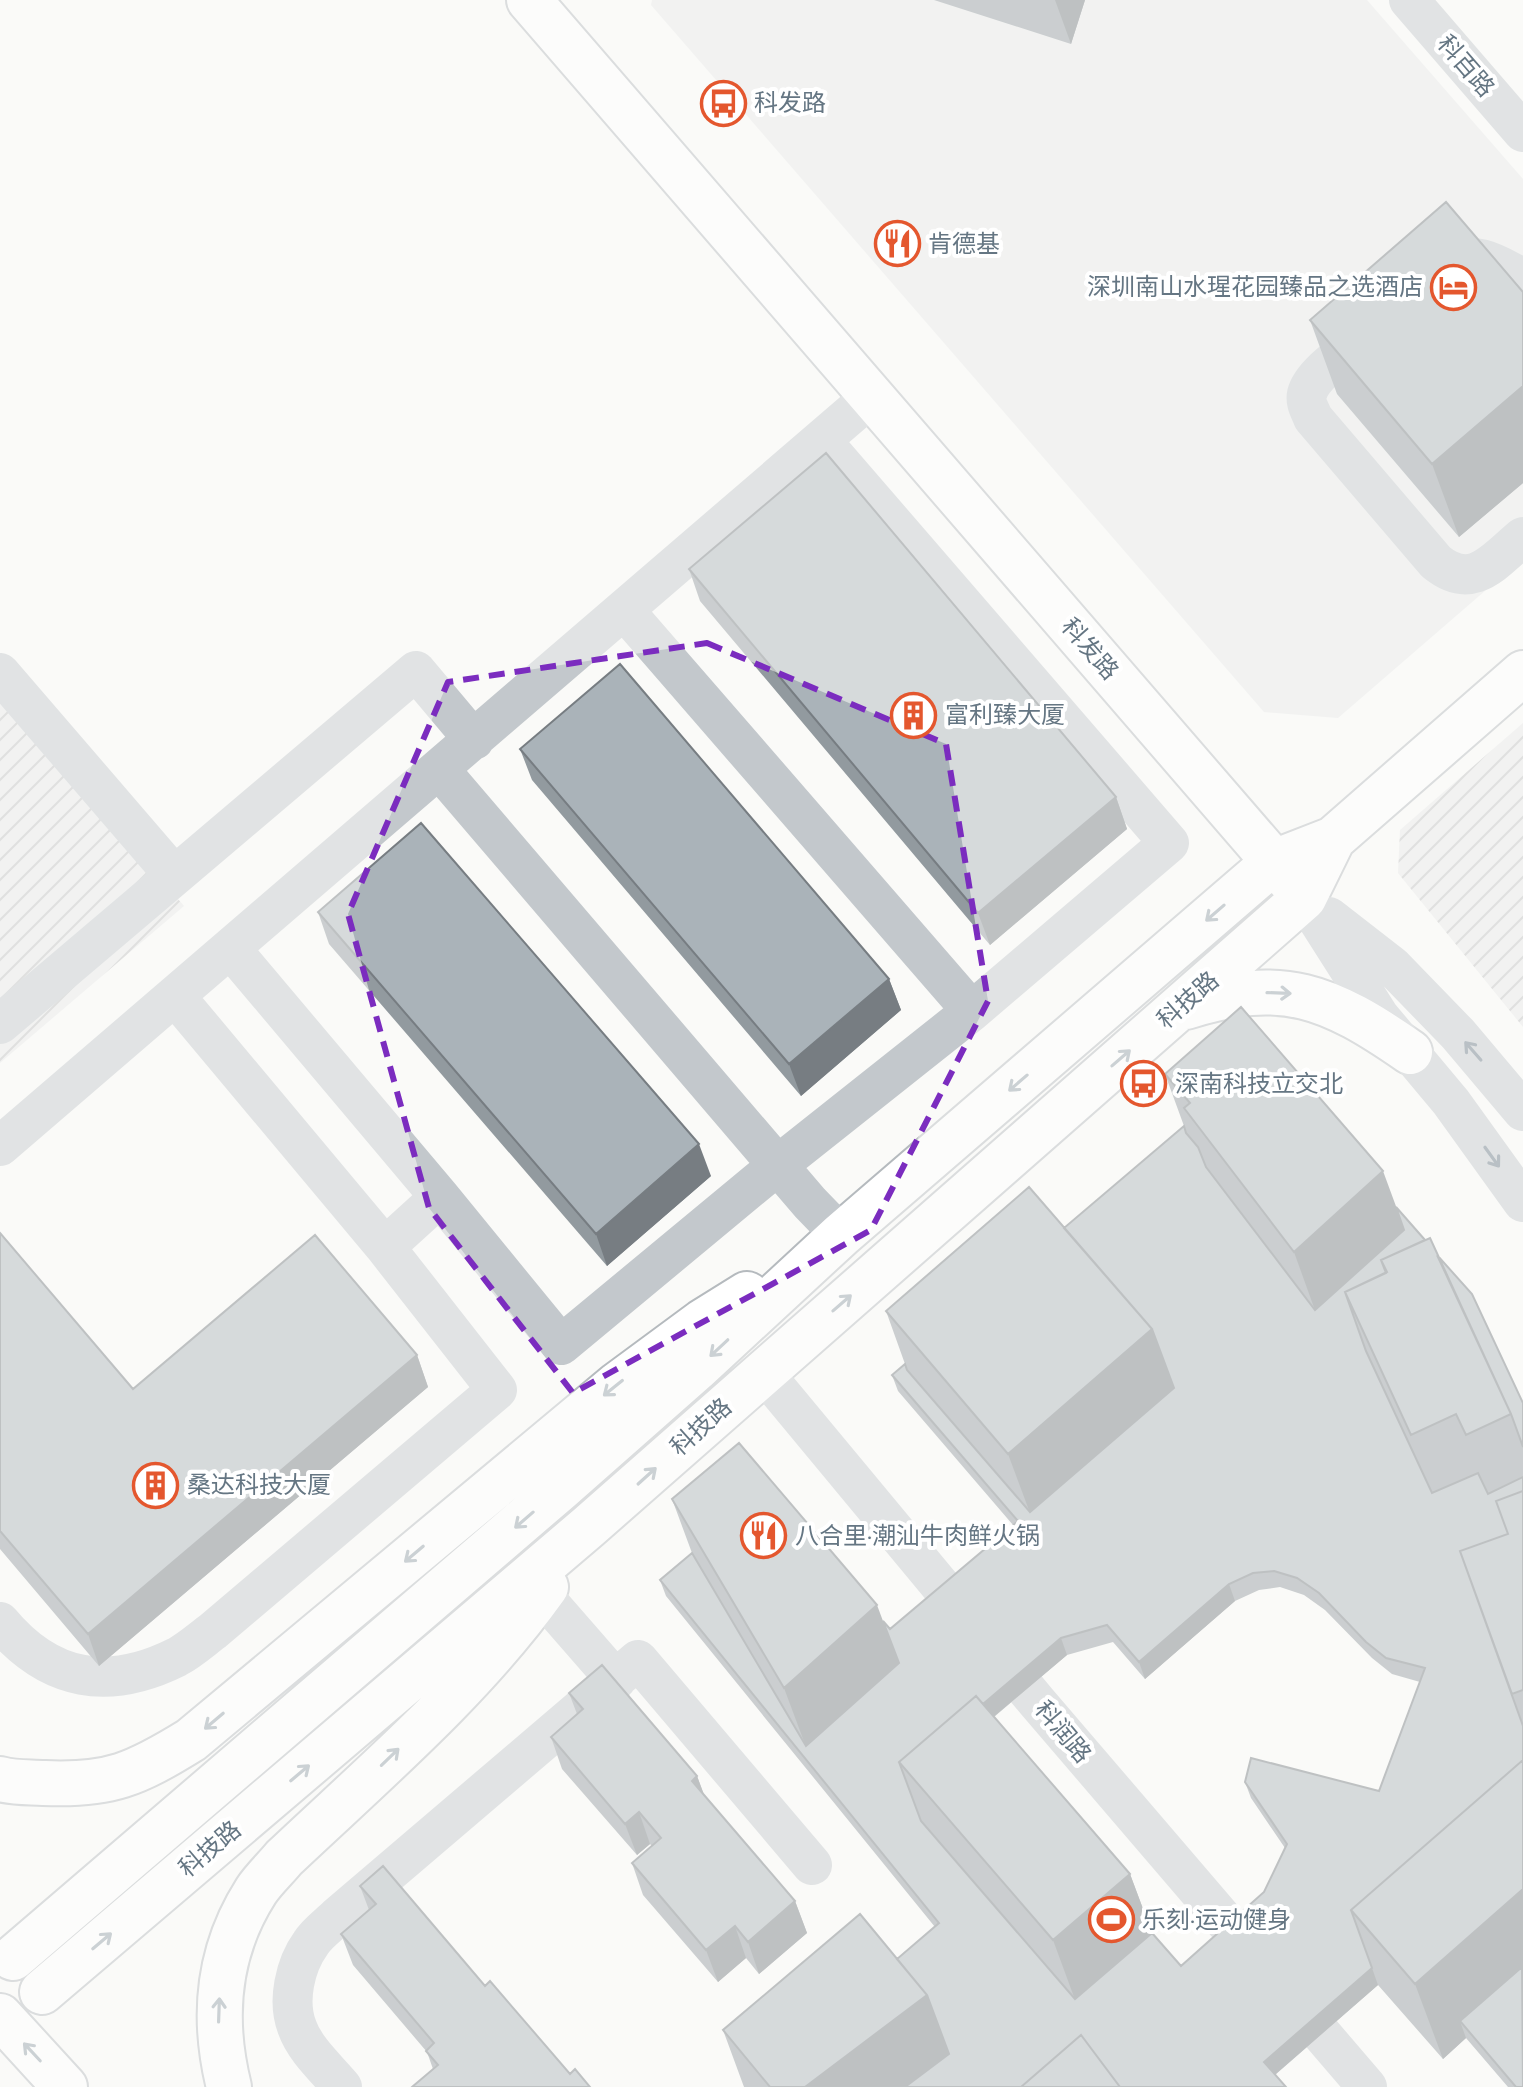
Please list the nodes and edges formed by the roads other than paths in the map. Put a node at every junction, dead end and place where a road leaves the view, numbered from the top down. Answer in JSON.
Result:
{"nodes":[{"id":1,"x":1409,"y":0,"type":"edge"},
{"id":2,"x":531,"y":1,"type":"edge"},
{"id":3,"x":1523,"y":132,"type":"edge"},
{"id":4,"x":1523,"y":278,"type":"edge"},
{"id":5,"x":1422,"y":287,"type":"edge"},
{"id":6,"x":1389,"y":315,"type":"edge"},
{"id":7,"x":871,"y":397,"type":"junction"},
{"id":8,"x":821,"y":440,"type":"junction"},
{"id":9,"x":1523,"y":537,"type":"edge"},
{"id":10,"x":624,"y":610,"type":"junction"},
{"id":11,"x":0,"y":673,"type":"edge"},
{"id":12,"x":1523,"y":673,"type":"edge"},
{"id":13,"x":474,"y":740,"type":"junction"},
{"id":14,"x":439,"y":769,"type":"junction"},
{"id":15,"x":1333,"y":839,"type":"junction"},
{"id":16,"x":1274,"y":862,"type":"junction"},
{"id":17,"x":173,"y":874,"type":"junction"},
{"id":18,"x":1304,"y":898,"type":"junction"},
{"id":19,"x":231,"y":949,"type":"junction"},
{"id":20,"x":175,"y":996,"type":"junction"},
{"id":21,"x":1176,"y":1010,"type":"junction"},
{"id":22,"x":972,"y":1011,"type":"junction"},
{"id":23,"x":0,"y":1024,"type":"edge"},
{"id":24,"x":1410,"y":1052,"type":"junction"},
{"id":25,"x":1523,"y":1111,"type":"edge"},
{"id":26,"x":0,"y":1146,"type":"edge"},
{"id":27,"x":778,"y":1165,"type":"junction"},
{"id":28,"x":440,"y":1197,"type":"junction"},
{"id":29,"x":1523,"y":1202,"type":"edge"},
{"id":30,"x":841,"y":1235,"type":"junction"},
{"id":31,"x":385,"y":1247,"type":"junction"},
{"id":32,"x":763,"y":1372,"type":"junction"},
{"id":33,"x":588,"y":1527,"type":"junction"},
{"id":34,"x":541,"y":1594,"type":"junction"},
{"id":35,"x":0,"y":1622,"type":"edge"},
{"id":36,"x":616,"y":1680,"type":"junction"},
{"id":37,"x":0,"y":1779,"type":"edge"},
{"id":38,"x":812,"y":1865,"type":"dead end"},
{"id":39,"x":13,"y":1958,"type":"dead end"},
{"id":40,"x":42,"y":1992,"type":"dead end"},
{"id":41,"x":0,"y":2016,"type":"edge"},
{"id":42,"x":65,"y":2087,"type":"edge"},
{"id":43,"x":229,"y":2087,"type":"edge"},
{"id":44,"x":342,"y":2087,"type":"edge"},
{"id":45,"x":1367,"y":2087,"type":"edge"}],
"edges":[{"from":1,"to":3,"type":"street","name":"科百路"},
{"from":2,"to":7,"type":"main road","name":"科发路"},
{"from":4,"to":5,"type":"street"},
{"from":6,"to":9,"type":"street"},
{"from":7,"to":8,"type":"street"},
{"from":7,"to":16,"type":"main road","name":"科发路"},
{"from":8,"to":10,"type":"street"},
{"from":8,"to":22,"type":"street"},
{"from":10,"to":13,"type":"street"},
{"from":10,"to":22,"type":"street"},
{"from":11,"to":17,"type":"street"},
{"from":12,"to":15,"type":"main road","name":"科技路"},
{"from":13,"to":14,"type":"street"},
{"from":13,"to":17,"type":"street"},
{"from":14,"to":19,"type":"street"},
{"from":14,"to":27,"type":"street"},
{"from":15,"to":16,"type":"main road","name":"科技路"},
{"from":15,"to":18,"type":"main road","name":"科技路"},
{"from":16,"to":18,"type":"main road","name":"科发路"},
{"from":16,"to":30,"type":"main road","name":"科技路","one_way":true},
{"from":17,"to":23,"type":"street"},
{"from":18,"to":21,"type":"main road","name":"科技路"},
{"from":18,"to":24,"type":"street","name":"科发路"},
{"from":25,"to":18,"type":"street","name":"科发路","one_way":true},
{"from":19,"to":20,"type":"street"},
{"from":19,"to":28,"type":"street"},
{"from":20,"to":26,"type":"street"},
{"from":20,"to":31,"type":"street"},
{"from":21,"to":24,"type":"main road","one_way":true},
{"from":32,"to":21,"type":"main road","name":"科技路","one_way":true},
{"from":22,"to":27,"type":"street"},
{"from":24,"to":29,"type":"street","name":"科发路","one_way":true},
{"from":27,"to":28,"type":"street"},
{"from":27,"to":30,"type":"street"},
{"from":28,"to":31,"type":"street"},
{"from":30,"to":37,"type":"main road","one_way":true},
{"from":30,"to":39,"type":"main road","name":"科技路","one_way":true},
{"from":31,"to":35,"type":"street"},
{"from":33,"to":32,"type":"main road","name":"科技路","one_way":true},
{"from":32,"to":45,"type":"street","name":"科润路"},
{"from":33,"to":34,"type":"main road"},
{"from":40,"to":33,"type":"main road","name":"科技路","one_way":true},
{"from":34,"to":36,"type":"street"},
{"from":43,"to":34,"type":"main road","one_way":true},
{"from":36,"to":38,"type":"street"},
{"from":36,"to":44,"type":"street"},
{"from":42,"to":41,"type":"main road","one_way":true}]}
